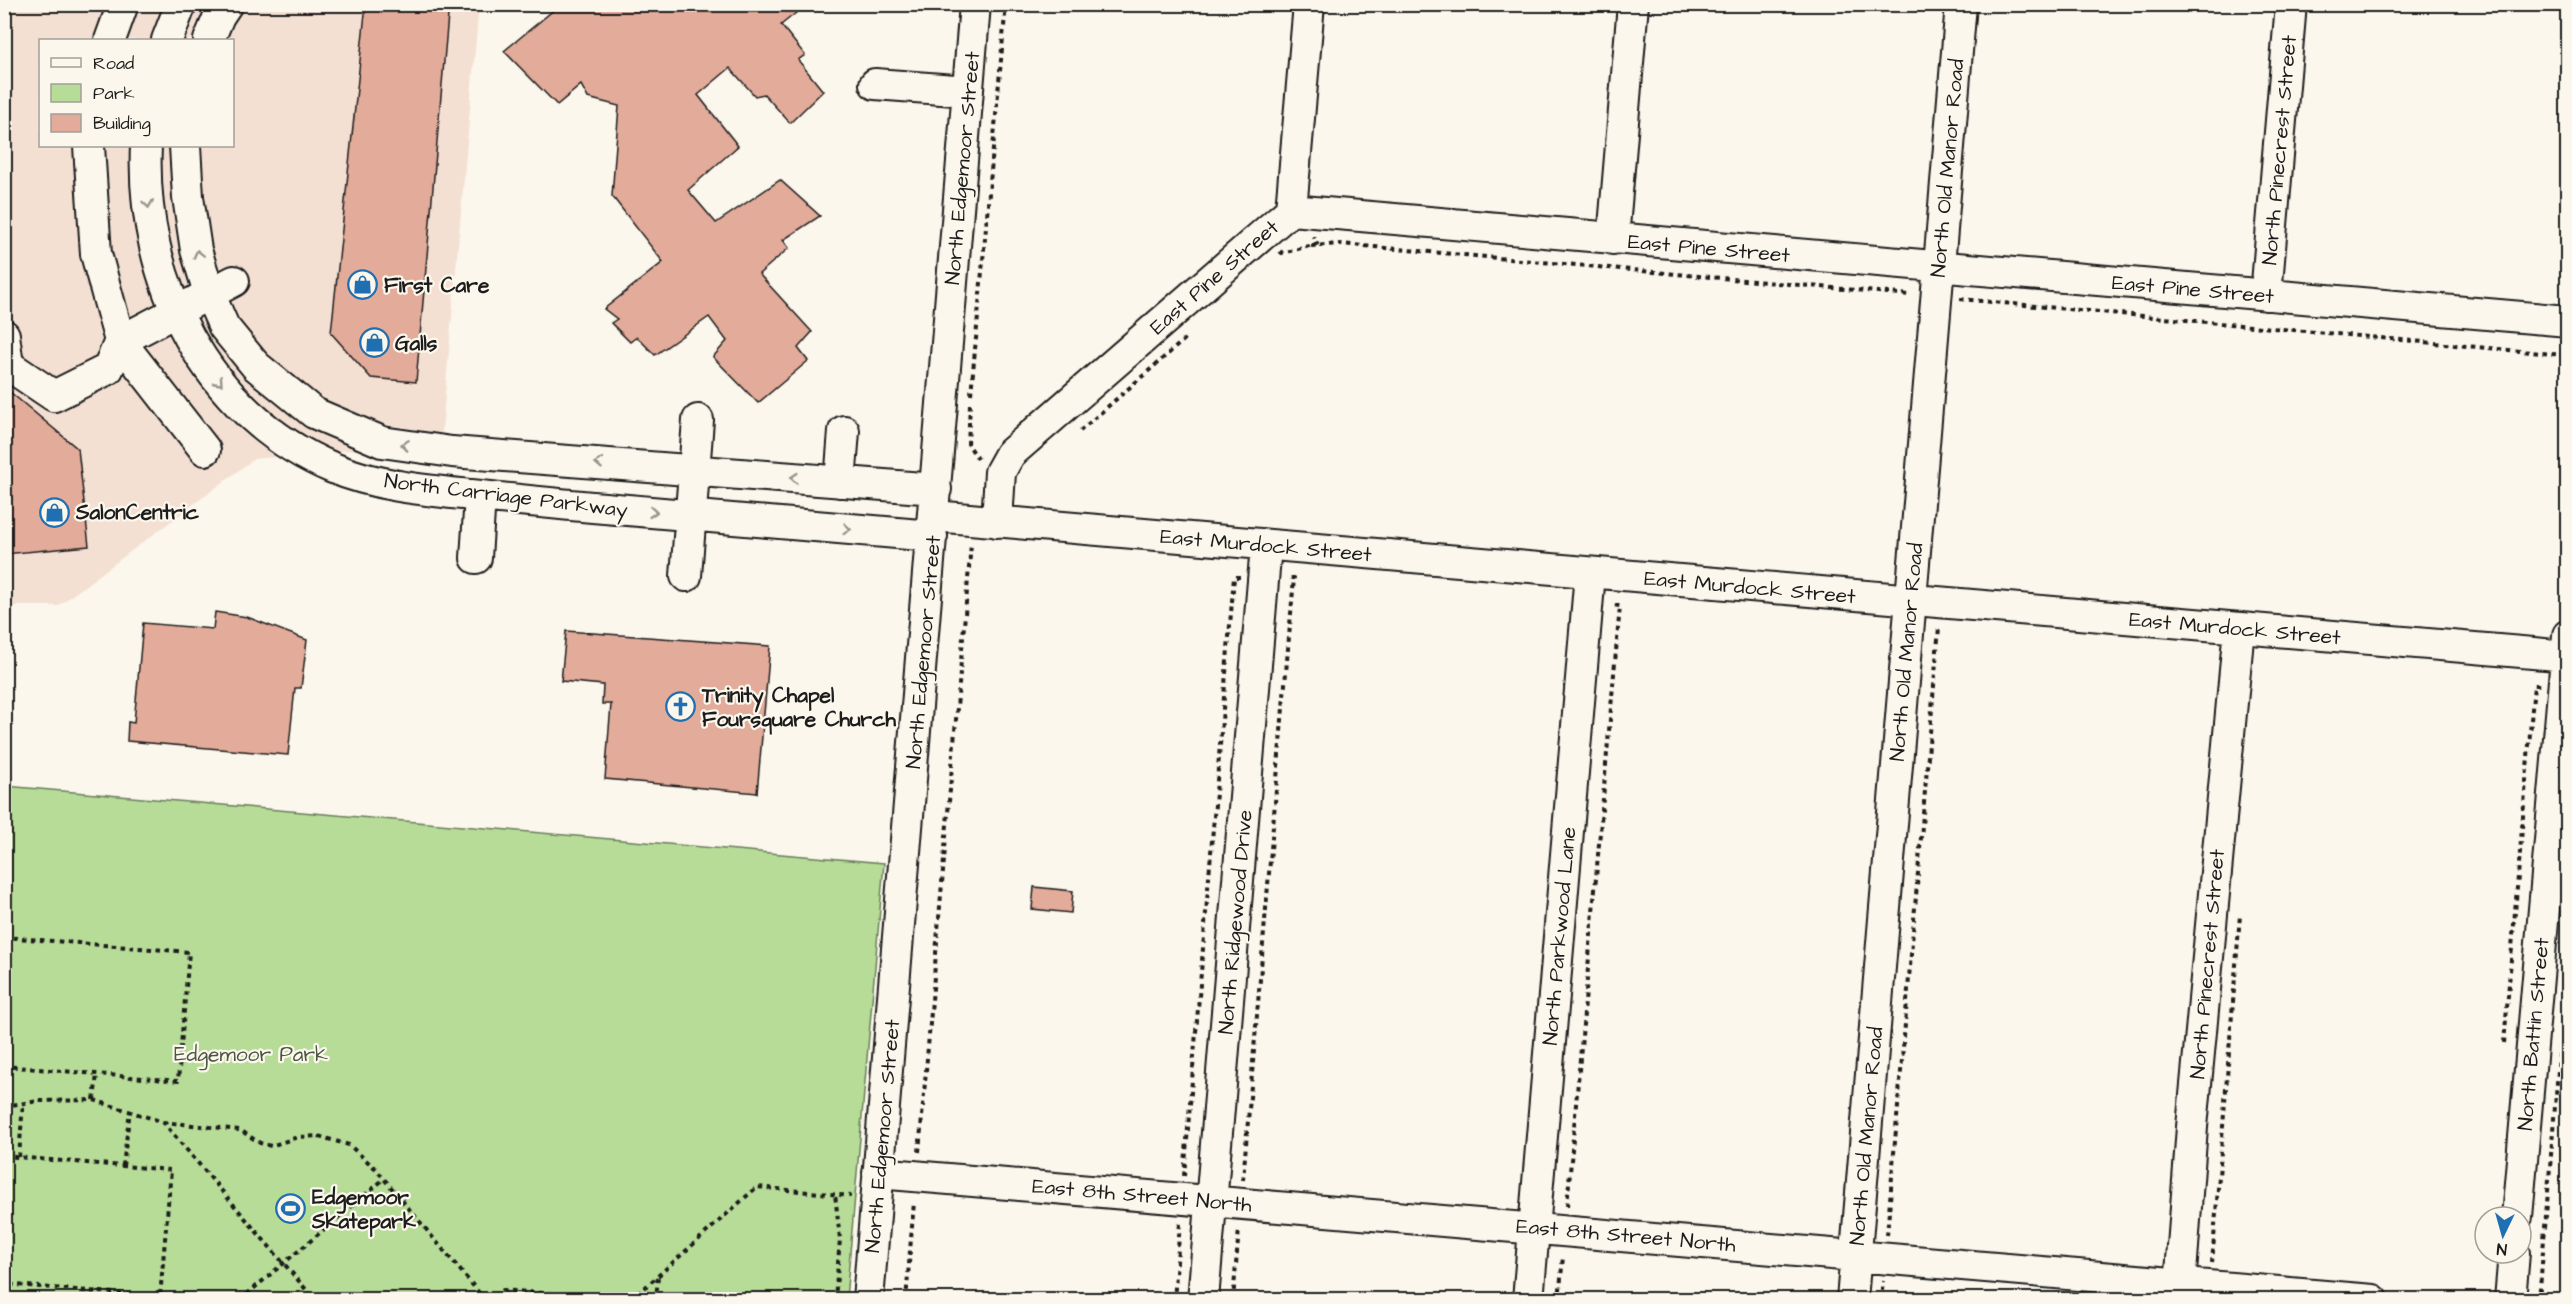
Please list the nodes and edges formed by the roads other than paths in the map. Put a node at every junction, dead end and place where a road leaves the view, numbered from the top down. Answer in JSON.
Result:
{"nodes":[{"id":1,"x":123,"y":4,"type":"edge"},
{"id":2,"x":181,"y":4,"type":"edge"},
{"id":3,"x":227,"y":4,"type":"edge"},
{"id":4,"x":975,"y":4,"type":"edge"},
{"id":5,"x":1309,"y":4,"type":"edge"},
{"id":6,"x":1633,"y":4,"type":"edge"},
{"id":7,"x":1961,"y":4,"type":"edge"},
{"id":8,"x":2291,"y":4,"type":"edge"},
{"id":9,"x":110,"y":39,"type":"edge"},
{"id":10,"x":167,"y":39,"type":"edge"},
{"id":11,"x":209,"y":39,"type":"edge"},
{"id":12,"x":875,"y":84,"type":"dead end"},
{"id":13,"x":968,"y":91,"type":"junction"},
{"id":14,"x":89,"y":147,"type":"edge"},
{"id":15,"x":146,"y":147,"type":"edge"},
{"id":16,"x":185,"y":147,"type":"edge"},
{"id":17,"x":1291,"y":210,"type":"junction"},
{"id":18,"x":1613,"y":239,"type":"junction"},
{"id":19,"x":1939,"y":267,"type":"junction"},
{"id":20,"x":221,"y":287,"type":"junction"},
{"id":21,"x":2266,"y":295,"type":"junction"},
{"id":22,"x":175,"y":310,"type":"junction"},
{"id":23,"x":2568,"y":321,"type":"edge"},
{"id":24,"x":4,"y":335,"type":"edge"},
{"id":25,"x":120,"y":341,"type":"junction"},
{"id":26,"x":698,"y":420,"type":"dead end"},
{"id":27,"x":844,"y":431,"type":"dead end"},
{"id":28,"x":205,"y":450,"type":"dead end"},
{"id":29,"x":694,"y":470,"type":"junction"},
{"id":30,"x":840,"y":482,"type":"junction"},
{"id":31,"x":480,"y":496,"type":"junction"},
{"id":32,"x":934,"y":514,"type":"junction"},
{"id":33,"x":691,"y":515,"type":"junction"},
{"id":34,"x":985,"y":521,"type":"junction"},
{"id":35,"x":1266,"y":545,"type":"junction"},
{"id":36,"x":476,"y":558,"type":"dead end"},
{"id":37,"x":1590,"y":573,"type":"junction"},
{"id":38,"x":686,"y":576,"type":"dead end"},
{"id":39,"x":1910,"y":601,"type":"junction"},
{"id":40,"x":2239,"y":628,"type":"junction"},
{"id":41,"x":2567,"y":649,"type":"edge"},
{"id":42,"x":877,"y":1185,"type":"junction"},
{"id":43,"x":1212,"y":1201,"type":"junction"},
{"id":44,"x":2518,"y":1205,"type":"edge"},
{"id":45,"x":1534,"y":1228,"type":"junction"},
{"id":46,"x":1871,"y":1256,"type":"junction"},
{"id":47,"x":2513,"y":1265,"type":"edge"},
{"id":48,"x":2179,"y":1291,"type":"edge"},
{"id":49,"x":868,"y":1299,"type":"edge"},
{"id":50,"x":1203,"y":1299,"type":"edge"},
{"id":51,"x":1528,"y":1299,"type":"edge"},
{"id":52,"x":1852,"y":1299,"type":"edge"},
{"id":53,"x":2373,"y":1299,"type":"edge"},
{"id":54,"x":2510,"y":1299,"type":"edge"}],
"edges":[{"from":1,"to":9,"type":"street"},
{"from":2,"to":10,"type":"street"},
{"from":3,"to":11,"type":"street"},
{"from":4,"to":13,"type":"street","name":"North Edgemoor Street"},
{"from":5,"to":17,"type":"street"},
{"from":6,"to":18,"type":"street"},
{"from":7,"to":19,"type":"street","name":"North Old Manor Road"},
{"from":8,"to":21,"type":"street","name":"North Pinecrest Street"},
{"from":12,"to":13,"type":"street"},
{"from":13,"to":32,"type":"street","name":"North Edgemoor Street"},
{"from":14,"to":25,"type":"street"},
{"from":15,"to":22,"type":"street","name":"North Carriage Parkway","one_way":true},
{"from":20,"to":16,"type":"street","name":"North Carriage Parkway","one_way":true},
{"from":17,"to":18,"type":"street","name":"East Pine Street"},
{"from":17,"to":34,"type":"street","name":"East Pine Street"},
{"from":18,"to":19,"type":"street","name":"East Pine Street"},
{"from":19,"to":21,"type":"street","name":"East Pine Street"},
{"from":19,"to":39,"type":"street","name":"North Old Manor Road"},
{"from":20,"to":22,"type":"street"},
{"from":29,"to":20,"type":"street","name":"North Carriage Parkway","one_way":true},
{"from":21,"to":23,"type":"street","name":"East Pine Street"},
{"from":22,"to":25,"type":"street"},
{"from":22,"to":31,"type":"street","name":"North Carriage Parkway","one_way":true},
{"from":24,"to":25,"type":"street"},
{"from":25,"to":28,"type":"street"},
{"from":26,"to":29,"type":"street"},
{"from":27,"to":30,"type":"street"},
{"from":30,"to":29,"type":"street","name":"North Carriage Parkway","one_way":true},
{"from":29,"to":33,"type":"street"},
{"from":30,"to":32,"type":"street","name":"North Carriage Parkway"},
{"from":31,"to":33,"type":"street","name":"North Carriage Parkway","one_way":true},
{"from":31,"to":36,"type":"street"},
{"from":33,"to":32,"type":"street","name":"North Carriage Parkway","one_way":true},
{"from":32,"to":34,"type":"street","name":"East Murdock Street"},
{"from":32,"to":42,"type":"street","name":"North Edgemoor Street"},
{"from":33,"to":38,"type":"street"},
{"from":34,"to":35,"type":"street","name":"East Murdock Street"},
{"from":35,"to":37,"type":"street","name":"East Murdock Street"},
{"from":35,"to":43,"type":"street","name":"North Ridgewood Drive"},
{"from":37,"to":39,"type":"street","name":"East Murdock Street"},
{"from":37,"to":45,"type":"street","name":"North Parkwood Lane"},
{"from":39,"to":40,"type":"street","name":"East Murdock Street"},
{"from":39,"to":46,"type":"street","name":"North Old Manor Road"},
{"from":40,"to":41,"type":"street","name":"East Murdock Street"},
{"from":40,"to":48,"type":"street","name":"North Pinecrest Street"},
{"from":41,"to":44,"type":"street","name":"North Battin Street"},
{"from":42,"to":43,"type":"street","name":"East 8th Street North"},
{"from":42,"to":49,"type":"street","name":"North Edgemoor Street"},
{"from":43,"to":45,"type":"street","name":"East 8th Street North"},
{"from":43,"to":50,"type":"street","name":"North Ridgewood Drive"},
{"from":45,"to":46,"type":"street","name":"East 8th Street North"},
{"from":45,"to":51,"type":"street","name":"North Parkwood Lane"},
{"from":46,"to":48,"type":"street","name":"East 8th Street North"},
{"from":46,"to":52,"type":"street","name":"North Old Manor Road"},
{"from":47,"to":54,"type":"street"},
{"from":48,"to":53,"type":"street","name":"East 8th Street North"}]}
